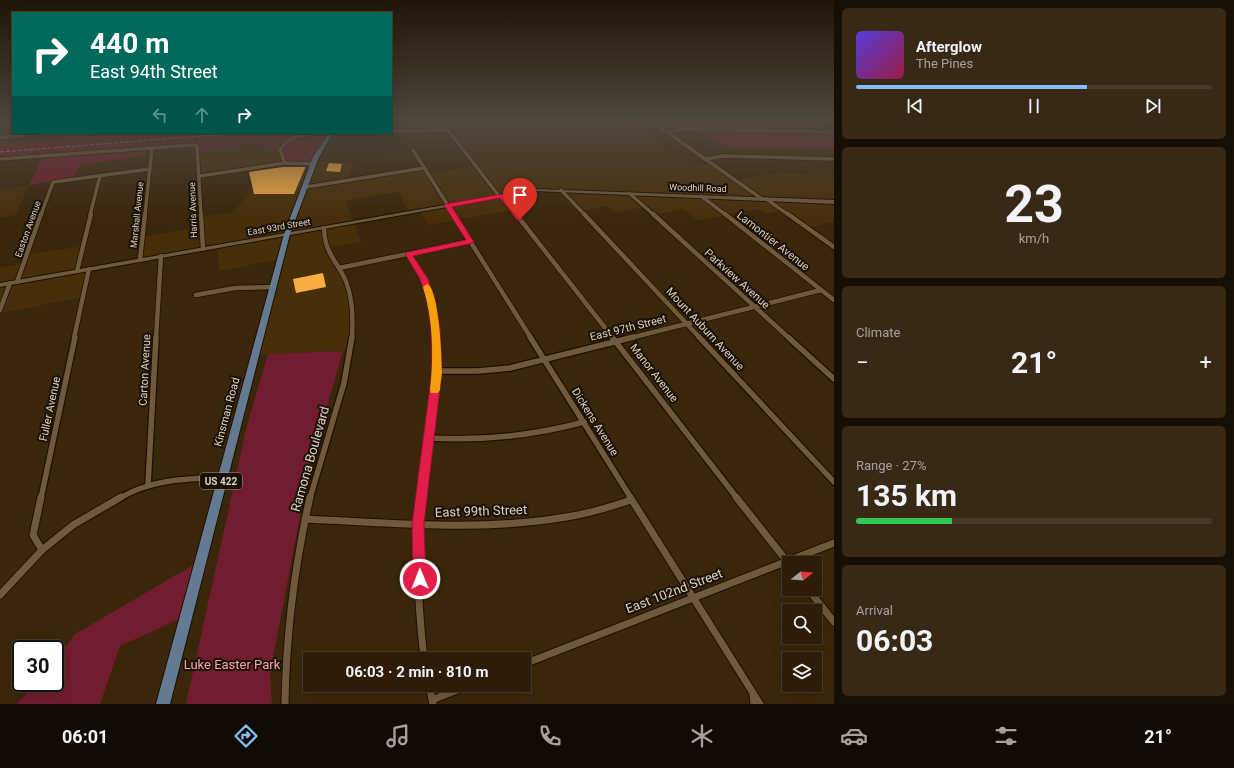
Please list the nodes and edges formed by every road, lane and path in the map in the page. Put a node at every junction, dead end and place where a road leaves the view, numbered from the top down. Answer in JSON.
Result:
{"nodes":[{"id":1,"x":85,"y":153,"type":"edge"},
{"id":2,"x":152,"y":153,"type":"edge"},
{"id":3,"x":198,"y":153,"type":"edge"},
{"id":4,"x":281,"y":153,"type":"edge"},
{"id":5,"x":319,"y":153,"type":"edge"},
{"id":6,"x":416,"y":153,"type":"edge"},
{"id":7,"x":466,"y":153,"type":"edge"},
{"id":8,"x":697,"y":153,"type":"edge"},
{"id":9,"x":0,"y":159,"type":"edge"},
{"id":10,"x":706,"y":159,"type":"junction"},
{"id":11,"x":834,"y":159,"type":"edge"},
{"id":12,"x":285,"y":163,"type":"junction"},
{"id":13,"x":314,"y":164,"type":"junction"},
{"id":14,"x":424,"y":168,"type":"junction"},
{"id":15,"x":150,"y":169,"type":"junction"},
{"id":16,"x":100,"y":176,"type":"junction"},
{"id":17,"x":200,"y":176,"type":"junction"},
{"id":18,"x":306,"y":187,"type":"junction"},
{"id":19,"x":560,"y":190,"type":"junction"},
{"id":20,"x":629,"y":193,"type":"junction"},
{"id":21,"x":501,"y":196,"type":"junction"},
{"id":22,"x":701,"y":196,"type":"junction"},
{"id":23,"x":764,"y":199,"type":"junction"},
{"id":24,"x":834,"y":202,"type":"edge"},
{"id":25,"x":448,"y":205,"type":"junction"},
{"id":26,"x":324,"y":228,"type":"junction"},
{"id":27,"x":287,"y":234,"type":"junction"},
{"id":28,"x":470,"y":242,"type":"junction"},
{"id":29,"x":834,"y":247,"type":"edge"},
{"id":30,"x":202,"y":249,"type":"junction"},
{"id":31,"x":408,"y":254,"type":"junction"},
{"id":32,"x":161,"y":256,"type":"junction"},
{"id":33,"x":140,"y":260,"type":"junction"},
{"id":34,"x":339,"y":268,"type":"junction"},
{"id":35,"x":89,"y":269,"type":"junction"},
{"id":36,"x":77,"y":271,"type":"junction"},
{"id":37,"x":18,"y":282,"type":"junction"},
{"id":38,"x":10,"y":283,"type":"junction"},
{"id":39,"x":0,"y":285,"type":"edge"},
{"id":40,"x":274,"y":287,"type":"junction"},
{"id":41,"x":821,"y":290,"type":"junction"},
{"id":42,"x":196,"y":295,"type":"dead end"},
{"id":43,"x":834,"y":300,"type":"edge"},
{"id":44,"x":754,"y":307,"type":"junction"},
{"id":45,"x":0,"y":310,"type":"edge"},
{"id":46,"x":687,"y":324,"type":"junction"},
{"id":47,"x":616,"y":342,"type":"junction"},
{"id":48,"x":545,"y":359,"type":"junction"},
{"id":49,"x":437,"y":371,"type":"junction"},
{"id":50,"x":834,"y":378,"type":"edge"},
{"id":51,"x":584,"y":422,"type":"junction"},
{"id":52,"x":429,"y":438,"type":"junction"},
{"id":53,"x":222,"y":478,"type":"junction"},
{"id":54,"x":834,"y":482,"type":"edge"},
{"id":55,"x":148,"y":485,"type":"junction"},
{"id":56,"x":632,"y":500,"type":"junction"},
{"id":57,"x":305,"y":519,"type":"junction"},
{"id":58,"x":418,"y":524,"type":"junction"},
{"id":59,"x":834,"y":544,"type":"edge"},
{"id":60,"x":42,"y":550,"type":"junction"},
{"id":61,"x":783,"y":556,"type":"edge"},
{"id":62,"x":805,"y":556,"type":"edge"},
{"id":63,"x":782,"y":565,"type":"edge"},
{"id":64,"x":0,"y":595,"type":"edge"},
{"id":65,"x":814,"y":596,"type":"edge"},
{"id":66,"x":693,"y":598,"type":"junction"},
{"id":67,"x":834,"y":622,"type":"edge"},
{"id":68,"x":423,"y":652,"type":"edge"},
{"id":69,"x":531,"y":661,"type":"edge"},
{"id":70,"x":430,"y":692,"type":"edge"},
{"id":71,"x":454,"y":692,"type":"edge"},
{"id":72,"x":753,"y":694,"type":"junction"},
{"id":73,"x":432,"y":702,"type":"edge"},
{"id":74,"x":163,"y":704,"type":"edge"},
{"id":75,"x":285,"y":704,"type":"edge"},
{"id":76,"x":754,"y":704,"type":"edge"},
{"id":77,"x":760,"y":704,"type":"edge"}],
"edges":[{"from":1,"to":9,"type":"street"},
{"from":2,"to":15,"type":"street","name":"Marshall Avenue"},
{"from":3,"to":17,"type":"street","name":"Harris Avenue"},
{"from":4,"to":12,"type":"street"},
{"from":5,"to":13,"type":"main road","name":"Kinsman Road","number":"US 422"},
{"from":6,"to":14,"type":"street","name":"Dickens Avenue"},
{"from":7,"to":21,"type":"street","name":"Manor Avenue"},
{"from":8,"to":10,"type":"street"},
{"from":10,"to":11,"type":"street"},
{"from":10,"to":23,"type":"street"},
{"from":12,"to":13,"type":"street"},
{"from":12,"to":17,"type":"street"},
{"from":13,"to":18,"type":"main road","name":"Kinsman Road","number":"US 422"},
{"from":14,"to":18,"type":"street"},
{"from":14,"to":25,"type":"street","name":"Dickens Avenue"},
{"from":15,"to":16,"type":"street"},
{"from":15,"to":33,"type":"street","name":"Marshall Avenue"},
{"from":16,"to":36,"type":"street"},
{"from":16,"to":37,"type":"street","name":"Easton Avenue"},
{"from":17,"to":30,"type":"street","name":"Harris Avenue"},
{"from":18,"to":27,"type":"main road","name":"Kinsman Road","number":"US 422"},
{"from":19,"to":20,"type":"main road","name":"Woodhill Road"},
{"from":19,"to":21,"type":"main road","name":"East 93rd Street"},
{"from":19,"to":46,"type":"street","name":"Mount Auburn Avenue"},
{"from":20,"to":22,"type":"main road","name":"Woodhill Road"},
{"from":20,"to":44,"type":"street","name":"Parkview Avenue"},
{"from":21,"to":25,"type":"main road","name":"East 93rd Street"},
{"from":21,"to":47,"type":"street","name":"Manor Avenue"},
{"from":22,"to":23,"type":"main road","name":"Woodhill Road"},
{"from":22,"to":41,"type":"street","name":"Lamontier Avenue"},
{"from":23,"to":24,"type":"main road","name":"Woodhill Road"},
{"from":23,"to":29,"type":"street"},
{"from":25,"to":26,"type":"main road","name":"East 93rd Street"},
{"from":25,"to":28,"type":"street","name":"Dickens Avenue"},
{"from":26,"to":27,"type":"main road","name":"East 93rd Street"},
{"from":26,"to":34,"type":"street","name":"Ramona Boulevard"},
{"from":27,"to":30,"type":"main road","name":"East 93rd Street"},
{"from":27,"to":40,"type":"main road","name":"Kinsman Road","number":"US 422"},
{"from":28,"to":31,"type":"street"},
{"from":28,"to":48,"type":"street","name":"Dickens Avenue"},
{"from":30,"to":32,"type":"main road","name":"East 93rd Street"},
{"from":31,"to":34,"type":"street"},
{"from":31,"to":49,"type":"street"},
{"from":32,"to":33,"type":"main road","name":"East 93rd Street"},
{"from":32,"to":55,"type":"street","name":"Carton Avenue"},
{"from":33,"to":35,"type":"main road","name":"East 93rd Street"},
{"from":34,"to":57,"type":"street","name":"Ramona Boulevard"},
{"from":35,"to":36,"type":"main road","name":"East 93rd Street"},
{"from":35,"to":60,"type":"street","name":"Fuller Avenue"},
{"from":36,"to":37,"type":"main road","name":"East 93rd Street"},
{"from":37,"to":38,"type":"main road","name":"East 93rd Street"},
{"from":38,"to":39,"type":"main road","name":"East 93rd Street"},
{"from":38,"to":45,"type":"street"},
{"from":40,"to":42,"type":"street"},
{"from":40,"to":53,"type":"main road","name":"Kinsman Road","number":"US 422"},
{"from":41,"to":43,"type":"street","name":"Lamontier Avenue"},
{"from":41,"to":44,"type":"street","name":"East 97th Street"},
{"from":44,"to":46,"type":"street","name":"East 97th Street"},
{"from":44,"to":50,"type":"street","name":"Parkview Avenue"},
{"from":46,"to":47,"type":"street","name":"East 97th Street"},
{"from":46,"to":54,"type":"street","name":"Mount Auburn Avenue"},
{"from":47,"to":48,"type":"street","name":"East 97th Street"},
{"from":47,"to":61,"type":"street","name":"Manor Avenue"},
{"from":48,"to":49,"type":"street","name":"East 97th Street"},
{"from":48,"to":51,"type":"street","name":"Dickens Avenue"},
{"from":49,"to":52,"type":"street"},
{"from":51,"to":52,"type":"street"},
{"from":51,"to":56,"type":"street","name":"Dickens Avenue"},
{"from":52,"to":58,"type":"street"},
{"from":53,"to":55,"type":"street"},
{"from":53,"to":74,"type":"main road","name":"Kinsman Road","number":"US 422"},
{"from":55,"to":60,"type":"street"},
{"from":56,"to":58,"type":"street","name":"East 99th Street"},
{"from":56,"to":66,"type":"street","name":"Dickens Avenue"},
{"from":57,"to":58,"type":"street","name":"East 99th Street"},
{"from":57,"to":75,"type":"street","name":"Ramona Boulevard"},
{"from":58,"to":68,"type":"street"},
{"from":59,"to":62,"type":"street","name":"East 102nd Street"},
{"from":60,"to":64,"type":"street"},
{"from":63,"to":66,"type":"street","name":"East 102nd Street"},
{"from":65,"to":67,"type":"street"},
{"from":66,"to":69,"type":"street","name":"East 102nd Street"},
{"from":66,"to":72,"type":"street","name":"Dickens Avenue"},
{"from":70,"to":73,"type":"street"},
{"from":71,"to":73,"type":"street"},
{"from":72,"to":76,"type":"street"},
{"from":72,"to":77,"type":"street","name":"Dickens Avenue"}]}
